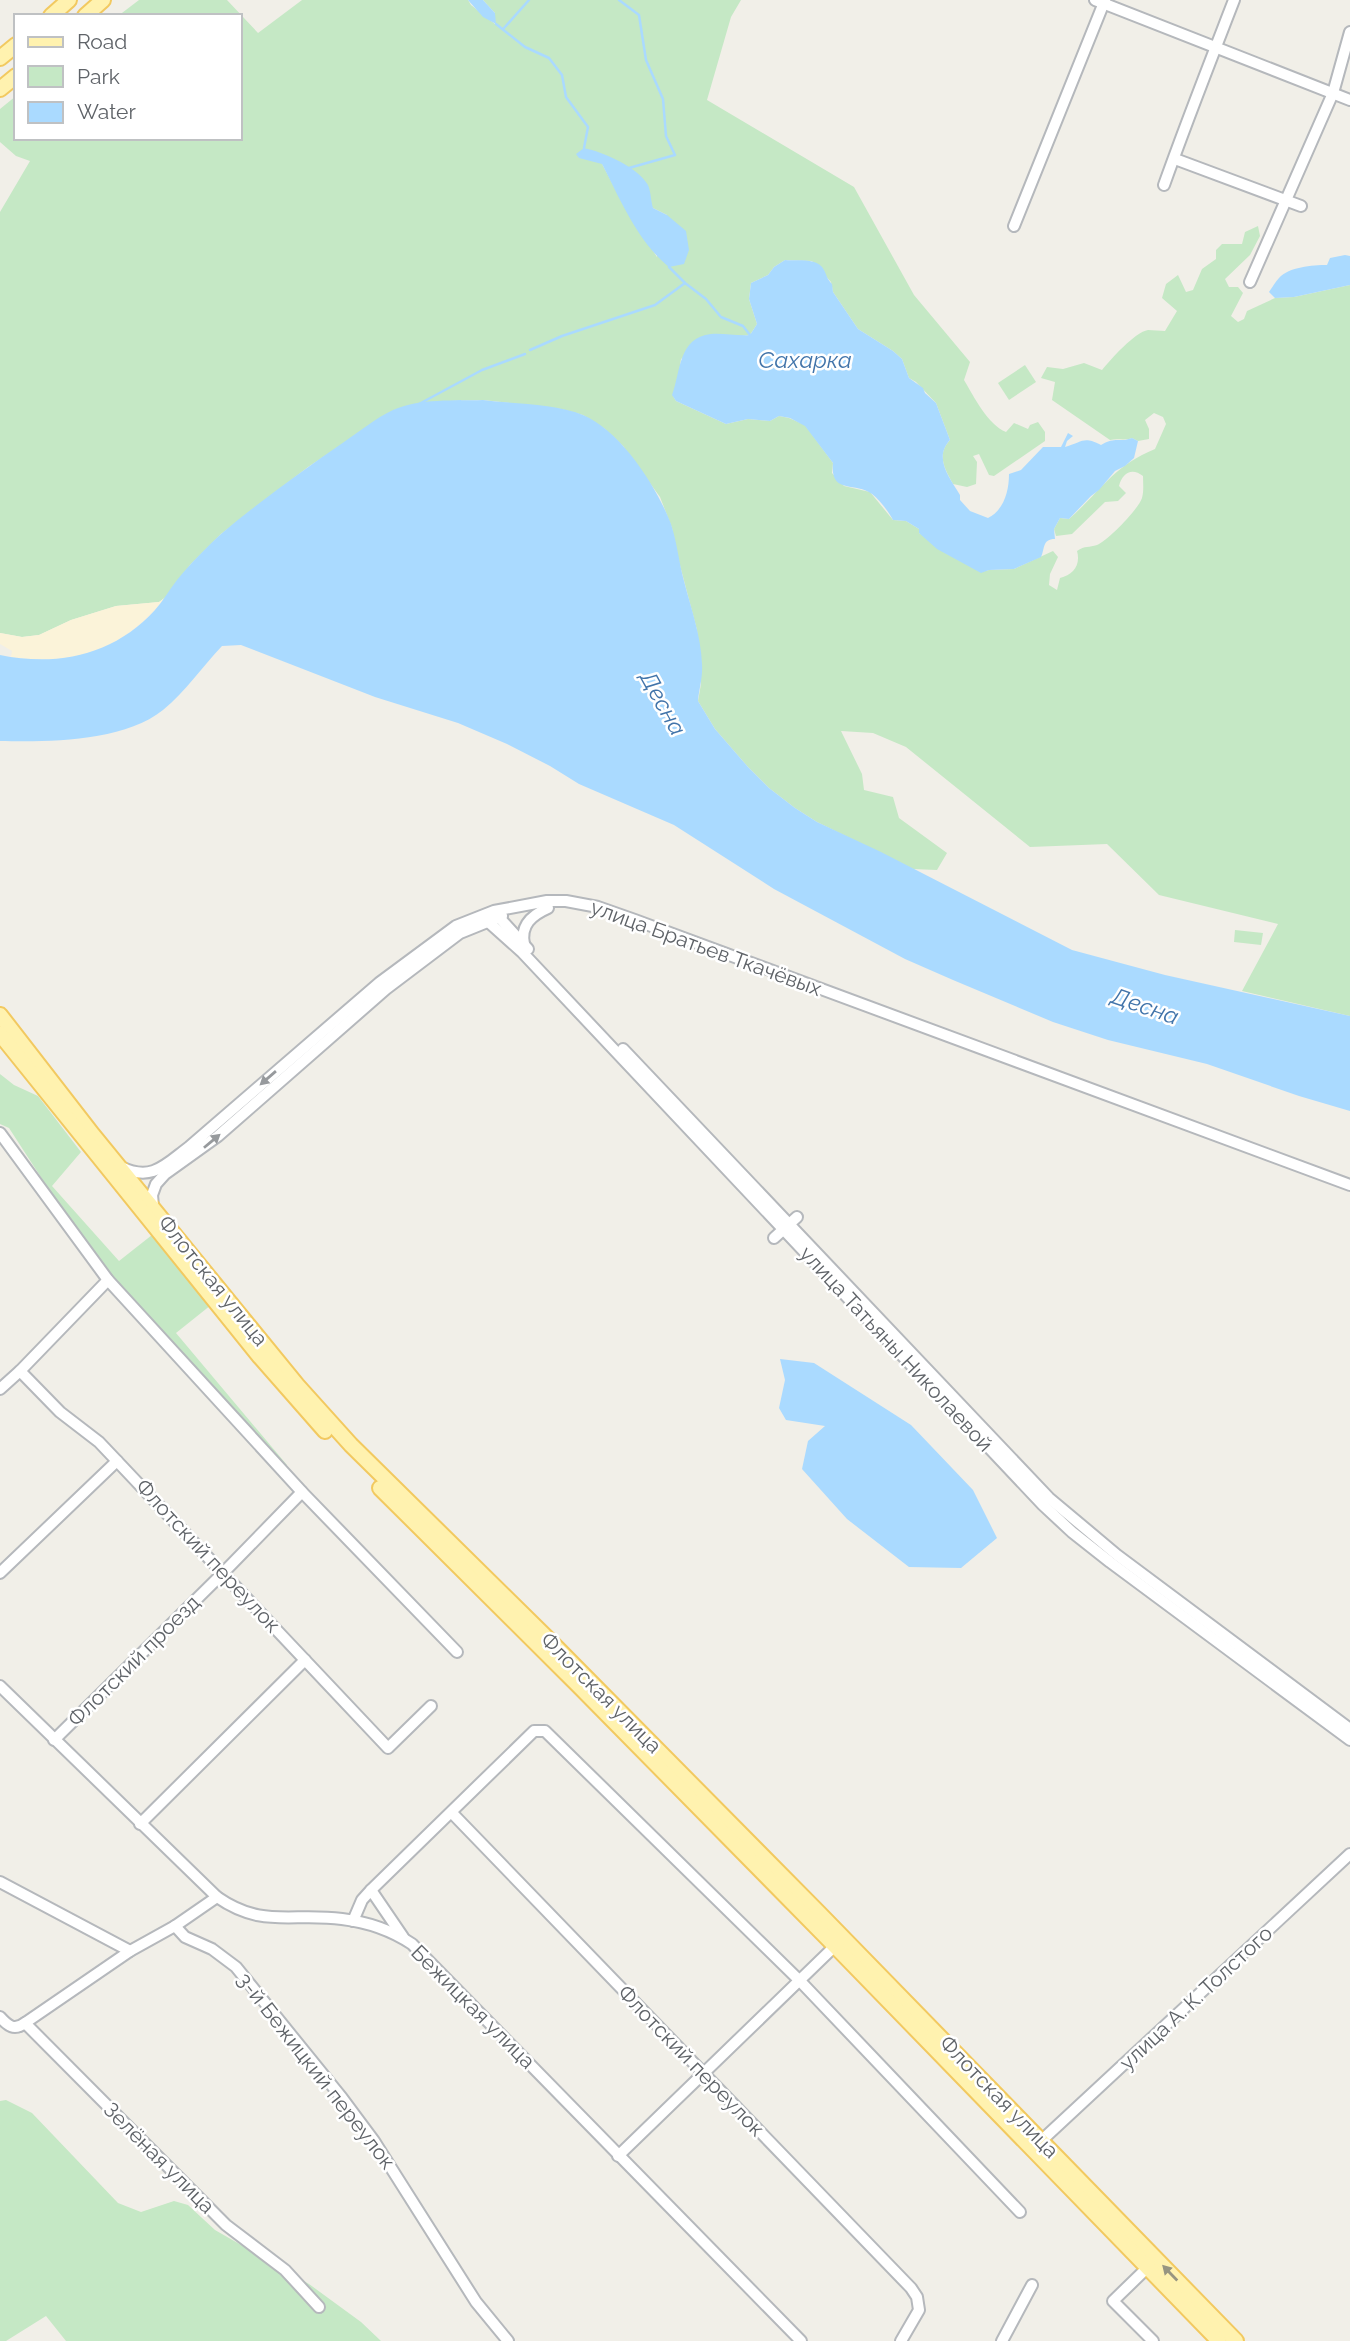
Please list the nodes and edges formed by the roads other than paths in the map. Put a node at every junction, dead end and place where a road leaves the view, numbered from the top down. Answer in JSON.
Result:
{"nodes":[{"id":1,"x":69,"y":0,"type":"edge"},
{"id":2,"x":103,"y":0,"type":"edge"},
{"id":3,"x":1234,"y":0,"type":"edge"},
{"id":4,"x":1101,"y":1,"type":"edge"},
{"id":5,"x":53,"y":14,"type":"edge"},
{"id":6,"x":87,"y":14,"type":"edge"},
{"id":7,"x":1350,"y":32,"type":"edge"},
{"id":8,"x":14,"y":47,"type":"edge"},
{"id":9,"x":1216,"y":47,"type":"junction"},
{"id":10,"x":0,"y":58,"type":"edge"},
{"id":11,"x":14,"y":78,"type":"edge"},
{"id":12,"x":0,"y":89,"type":"edge"},
{"id":13,"x":1333,"y":93,"type":"junction"},
{"id":14,"x":1350,"y":100,"type":"edge"},
{"id":15,"x":1175,"y":159,"type":"junction"},
{"id":16,"x":1164,"y":185,"type":"dead end"},
{"id":17,"x":1285,"y":199,"type":"junction"},
{"id":18,"x":1301,"y":206,"type":"dead end"},
{"id":19,"x":1014,"y":226,"type":"dead end"},
{"id":20,"x":1251,"y":282,"type":"dead end"},
{"id":21,"x":548,"y":908,"type":"junction"},
{"id":22,"x":488,"y":917,"type":"junction"},
{"id":23,"x":521,"y":946,"type":"junction"},
{"id":24,"x":0,"y":1015,"type":"edge"},
{"id":25,"x":0,"y":1034,"type":"edge"},
{"id":26,"x":0,"y":1133,"type":"edge"},
{"id":27,"x":120,"y":1167,"type":"junction"},
{"id":28,"x":1350,"y":1185,"type":"edge"},
{"id":29,"x":1350,"y":1191,"type":"edge"},
{"id":30,"x":153,"y":1206,"type":"junction"},
{"id":31,"x":790,"y":1223,"type":"junction"},
{"id":32,"x":774,"y":1238,"type":"dead end"},
{"id":33,"x":108,"y":1280,"type":"junction"},
{"id":34,"x":20,"y":1371,"type":"junction"},
{"id":35,"x":1,"y":1386,"type":"edge"},
{"id":36,"x":117,"y":1461,"type":"junction"},
{"id":37,"x":302,"y":1492,"type":"junction"},
{"id":38,"x":224,"y":1572,"type":"junction"},
{"id":39,"x":0,"y":1573,"type":"edge"},
{"id":40,"x":457,"y":1652,"type":"dead end"},
{"id":41,"x":305,"y":1660,"type":"junction"},
{"id":42,"x":0,"y":1686,"type":"edge"},
{"id":43,"x":431,"y":1706,"type":"dead end"},
{"id":44,"x":1350,"y":1729,"type":"edge"},
{"id":45,"x":54,"y":1740,"type":"junction"},
{"id":46,"x":1350,"y":1740,"type":"edge"},
{"id":47,"x":452,"y":1813,"type":"junction"},
{"id":48,"x":140,"y":1824,"type":"junction"},
{"id":49,"x":1350,"y":1854,"type":"edge"},
{"id":50,"x":0,"y":1882,"type":"edge"},
{"id":51,"x":371,"y":1890,"type":"junction"},
{"id":52,"x":217,"y":1897,"type":"junction"},
{"id":53,"x":353,"y":1921,"type":"junction"},
{"id":54,"x":175,"y":1926,"type":"junction"},
{"id":55,"x":405,"y":1939,"type":"junction"},
{"id":56,"x":835,"y":1946,"type":"junction"},
{"id":57,"x":130,"y":1951,"type":"junction"},
{"id":58,"x":800,"y":1981,"type":"junction"},
{"id":59,"x":0,"y":2017,"type":"edge"},
{"id":60,"x":25,"y":2023,"type":"junction"},
{"id":61,"x":703,"y":2074,"type":"junction"},
{"id":62,"x":1041,"y":2141,"type":"junction"},
{"id":63,"x":618,"y":2156,"type":"junction"},
{"id":64,"x":1020,"y":2212,"type":"dead end"},
{"id":65,"x":1147,"y":2268,"type":"junction"},
{"id":66,"x":1032,"y":2285,"type":"dead end"},
{"id":67,"x":319,"y":2307,"type":"dead end"},
{"id":68,"x":508,"y":2341,"type":"edge"},
{"id":69,"x":801,"y":2341,"type":"edge"},
{"id":70,"x":901,"y":2341,"type":"edge"},
{"id":71,"x":1002,"y":2341,"type":"edge"},
{"id":72,"x":1153,"y":2341,"type":"edge"},
{"id":73,"x":1219,"y":2341,"type":"edge"},
{"id":74,"x":1236,"y":2341,"type":"edge"}],
"edges":[{"from":1,"to":5,"type":"main road"},
{"from":2,"to":6,"type":"main road"},
{"from":3,"to":9,"type":"street"},
{"from":4,"to":9,"type":"street"},
{"from":4,"to":19,"type":"street"},
{"from":7,"to":13,"type":"street"},
{"from":8,"to":10,"type":"main road"},
{"from":9,"to":13,"type":"street"},
{"from":9,"to":15,"type":"street"},
{"from":11,"to":12,"type":"main road"},
{"from":13,"to":14,"type":"street"},
{"from":13,"to":17,"type":"street"},
{"from":15,"to":16,"type":"street"},
{"from":15,"to":17,"type":"street"},
{"from":17,"to":18,"type":"street"},
{"from":17,"to":20,"type":"street"},
{"from":21,"to":22,"type":"street","name":"улица Братьев Ткачёвых"},
{"from":21,"to":23,"type":"street"},
{"from":21,"to":29,"type":"street","name":"улица Братьев Ткачёвых"},
{"from":22,"to":23,"type":"street","name":"улица Татьяны Николаевой"},
{"from":22,"to":23,"type":"street"},
{"from":22,"to":27,"type":"street","name":"улица Братьев Ткачёвых","one_way":true},
{"from":22,"to":28,"type":"street","name":"улица Братьев Ткачёвых"},
{"from":30,"to":22,"type":"street","name":"улица Братьев Ткачёвых","one_way":true},
{"from":23,"to":31,"type":"street","name":"улица Татьяны Николаевой"},
{"from":24,"to":27,"type":"main road","name":"Флотская улица"},
{"from":25,"to":56,"type":"main road","name":"Флотская улица"},
{"from":26,"to":33,"type":"street"},
{"from":27,"to":30,"type":"main road","name":"Флотская улица"},
{"from":30,"to":62,"type":"main road","name":"Флотская улица"},
{"from":31,"to":32,"type":"street"},
{"from":31,"to":44,"type":"street","name":"улица Татьяны Николаевой"},
{"from":31,"to":46,"type":"street","name":"улица Татьяны Николаевой"},
{"from":33,"to":34,"type":"street"},
{"from":33,"to":37,"type":"street"},
{"from":34,"to":35,"type":"street"},
{"from":34,"to":36,"type":"street","name":"Флотский переулок"},
{"from":36,"to":38,"type":"street","name":"Флотский переулок"},
{"from":36,"to":39,"type":"street"},
{"from":37,"to":38,"type":"street","name":"Флотский проезд"},
{"from":37,"to":40,"type":"street"},
{"from":38,"to":41,"type":"street","name":"Флотский переулок"},
{"from":38,"to":45,"type":"street","name":"Флотский проезд"},
{"from":41,"to":43,"type":"street","name":"Флотский переулок"},
{"from":41,"to":48,"type":"street"},
{"from":42,"to":45,"type":"street","name":"Бежицкая улица"},
{"from":45,"to":48,"type":"street","name":"Бежицкая улица"},
{"from":47,"to":51,"type":"street"},
{"from":47,"to":58,"type":"street"},
{"from":47,"to":61,"type":"street","name":"Флотский переулок"},
{"from":48,"to":52,"type":"street","name":"Бежицкая улица"},
{"from":49,"to":62,"type":"street","name":"улица А. К. Толстого"},
{"from":50,"to":57,"type":"street"},
{"from":51,"to":53,"type":"street"},
{"from":51,"to":55,"type":"street"},
{"from":52,"to":53,"type":"street","name":"Бежицкая улица"},
{"from":52,"to":54,"type":"street"},
{"from":53,"to":55,"type":"street","name":"Бежицкая улица"},
{"from":54,"to":57,"type":"street"},
{"from":54,"to":68,"type":"street","name":"3-й Бежицкий переулок"},
{"from":55,"to":63,"type":"street","name":"Бежицкая улица"},
{"from":56,"to":58,"type":"street"},
{"from":56,"to":65,"type":"main road","name":"Флотская улица"},
{"from":57,"to":60,"type":"street"},
{"from":58,"to":61,"type":"street"},
{"from":58,"to":64,"type":"street"},
{"from":59,"to":60,"type":"street"},
{"from":60,"to":67,"type":"street","name":"Зелёная улица"},
{"from":61,"to":63,"type":"street"},
{"from":61,"to":70,"type":"street","name":"Флотский переулок"},
{"from":74,"to":62,"type":"main road","name":"Флотская улица","one_way":true},
{"from":63,"to":69,"type":"street","name":"Бежицкая улица"},
{"from":65,"to":72,"type":"street"},
{"from":65,"to":73,"type":"main road","name":"Флотская улица"},
{"from":66,"to":71,"type":"street"}]}
